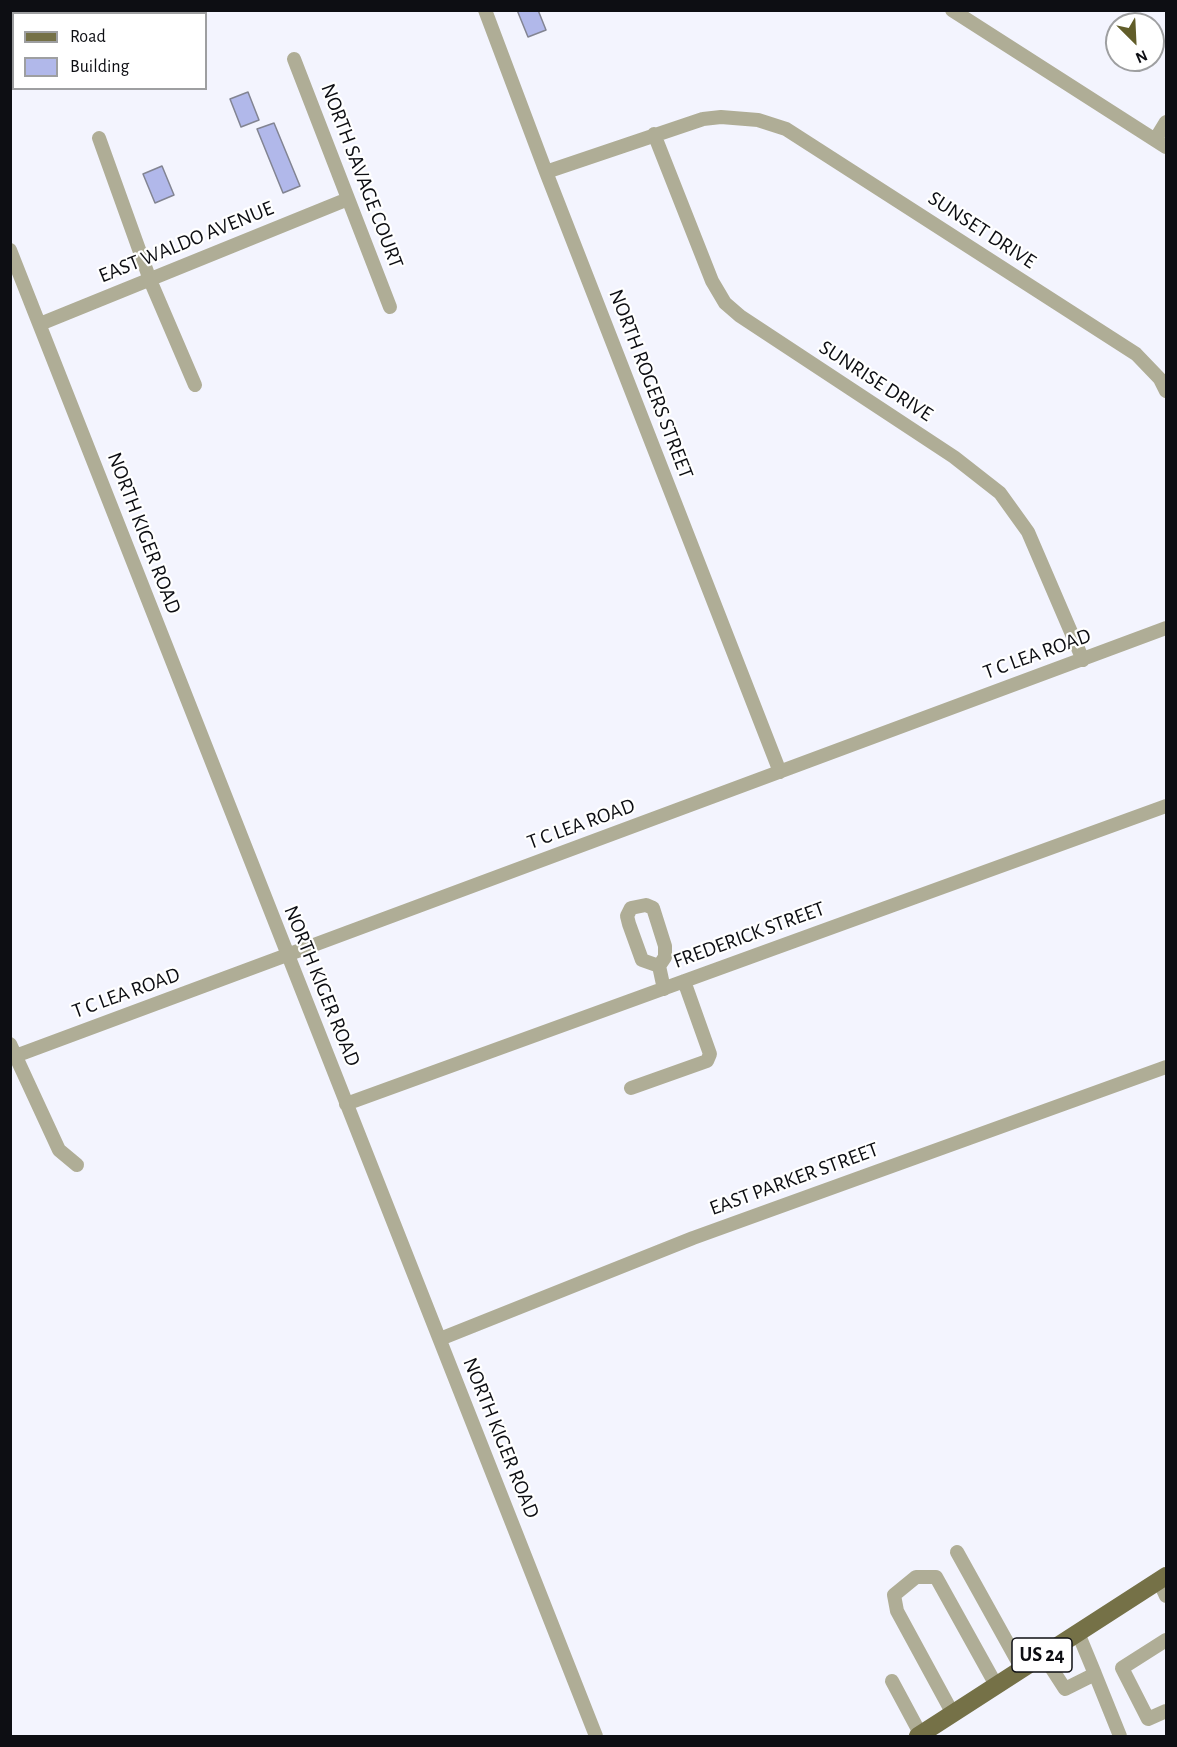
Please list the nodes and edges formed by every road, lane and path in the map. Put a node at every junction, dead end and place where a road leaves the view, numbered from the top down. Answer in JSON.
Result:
{"nodes":[{"id":1,"x":485,"y":10,"type":"edge"},
{"id":2,"x":952,"y":10,"type":"edge"},
{"id":3,"x":294,"y":59,"type":"dead end"},
{"id":4,"x":1167,"y":122,"type":"edge"},
{"id":5,"x":654,"y":134,"type":"junction"},
{"id":6,"x":99,"y":138,"type":"dead end"},
{"id":7,"x":1161,"y":143,"type":"edge"},
{"id":8,"x":546,"y":172,"type":"junction"},
{"id":9,"x":348,"y":199,"type":"junction"},
{"id":10,"x":10,"y":250,"type":"edge"},
{"id":11,"x":150,"y":280,"type":"junction"},
{"id":12,"x":390,"y":307,"type":"dead end"},
{"id":13,"x":40,"y":324,"type":"junction"},
{"id":14,"x":195,"y":385,"type":"dead end"},
{"id":15,"x":1167,"y":391,"type":"edge"},
{"id":16,"x":1167,"y":628,"type":"edge"},
{"id":17,"x":1083,"y":660,"type":"junction"},
{"id":18,"x":780,"y":772,"type":"junction"},
{"id":19,"x":1167,"y":806,"type":"edge"},
{"id":20,"x":287,"y":955,"type":"junction"},
{"id":21,"x":659,"y":966,"type":"dead end"},
{"id":22,"x":684,"y":981,"type":"junction"},
{"id":23,"x":664,"y":989,"type":"junction"},
{"id":24,"x":12,"y":1053,"type":"edge"},
{"id":25,"x":1167,"y":1067,"type":"edge"},
{"id":26,"x":631,"y":1088,"type":"dead end"},
{"id":27,"x":346,"y":1104,"type":"junction"},
{"id":28,"x":77,"y":1165,"type":"dead end"},
{"id":29,"x":440,"y":1339,"type":"junction"},
{"id":30,"x":957,"y":1552,"type":"dead end"},
{"id":31,"x":1164,"y":1584,"type":"edge"},
{"id":32,"x":1078,"y":1633,"type":"junction"},
{"id":33,"x":1167,"y":1640,"type":"edge"},
{"id":34,"x":1043,"y":1655,"type":"junction"},
{"id":35,"x":1022,"y":1669,"type":"junction"},
{"id":36,"x":1095,"y":1674,"type":"junction"},
{"id":37,"x":892,"y":1681,"type":"dead end"},
{"id":38,"x":996,"y":1685,"type":"junction"},
{"id":39,"x":1167,"y":1711,"type":"edge"},
{"id":40,"x":953,"y":1714,"type":"junction"},
{"id":41,"x":920,"y":1736,"type":"edge"},
{"id":42,"x":596,"y":1737,"type":"edge"},
{"id":43,"x":1120,"y":1737,"type":"edge"}],
"edges":[{"from":1,"to":8,"type":"street","name":"NORTH ROGERS STREET"},
{"from":2,"to":7,"type":"street"},
{"from":3,"to":9,"type":"street","name":"NORTH SAVAGE COURT"},
{"from":4,"to":7,"type":"street"},
{"from":5,"to":8,"type":"street","name":"SUNSET DRIVE"},
{"from":5,"to":15,"type":"street","name":"SUNSET DRIVE"},
{"from":5,"to":17,"type":"street","name":"SUNRISE DRIVE"},
{"from":6,"to":11,"type":"street"},
{"from":8,"to":18,"type":"street","name":"NORTH ROGERS STREET"},
{"from":9,"to":11,"type":"street","name":"EAST WALDO AVENUE"},
{"from":9,"to":12,"type":"street","name":"NORTH SAVAGE COURT"},
{"from":10,"to":13,"type":"street","name":"NORTH KIGER ROAD"},
{"from":11,"to":13,"type":"street","name":"EAST WALDO AVENUE"},
{"from":11,"to":14,"type":"street"},
{"from":13,"to":20,"type":"street","name":"NORTH KIGER ROAD"},
{"from":16,"to":17,"type":"street","name":"T C LEA ROAD"},
{"from":17,"to":18,"type":"street","name":"T C LEA ROAD"},
{"from":18,"to":20,"type":"street","name":"T C LEA ROAD"},
{"from":19,"to":22,"type":"street","name":"FREDERICK STREET"},
{"from":20,"to":24,"type":"street","name":"T C LEA ROAD"},
{"from":20,"to":27,"type":"street","name":"NORTH KIGER ROAD"},
{"from":21,"to":23,"type":"street"},
{"from":22,"to":23,"type":"street","name":"FREDERICK STREET"},
{"from":22,"to":26,"type":"street"},
{"from":23,"to":27,"type":"street","name":"FREDERICK STREET"},
{"from":24,"to":28,"type":"street"},
{"from":25,"to":29,"type":"street","name":"EAST PARKER STREET"},
{"from":27,"to":29,"type":"street","name":"NORTH KIGER ROAD"},
{"from":29,"to":42,"type":"street","name":"NORTH KIGER ROAD"},
{"from":30,"to":35,"type":"street"},
{"from":31,"to":32,"type":"main road","number":"US 24"},
{"from":32,"to":34,"type":"main road","number":"US 24"},
{"from":32,"to":36,"type":"street"},
{"from":33,"to":39,"type":"street"},
{"from":34,"to":35,"type":"main road","number":"US 24"},
{"from":34,"to":36,"type":"street"},
{"from":35,"to":38,"type":"main road","number":"US 24"},
{"from":36,"to":43,"type":"street"},
{"from":37,"to":41,"type":"street"},
{"from":38,"to":40,"type":"main road","number":"US 24"},
{"from":38,"to":40,"type":"street"},
{"from":40,"to":41,"type":"main road","number":"US 24"}]}
